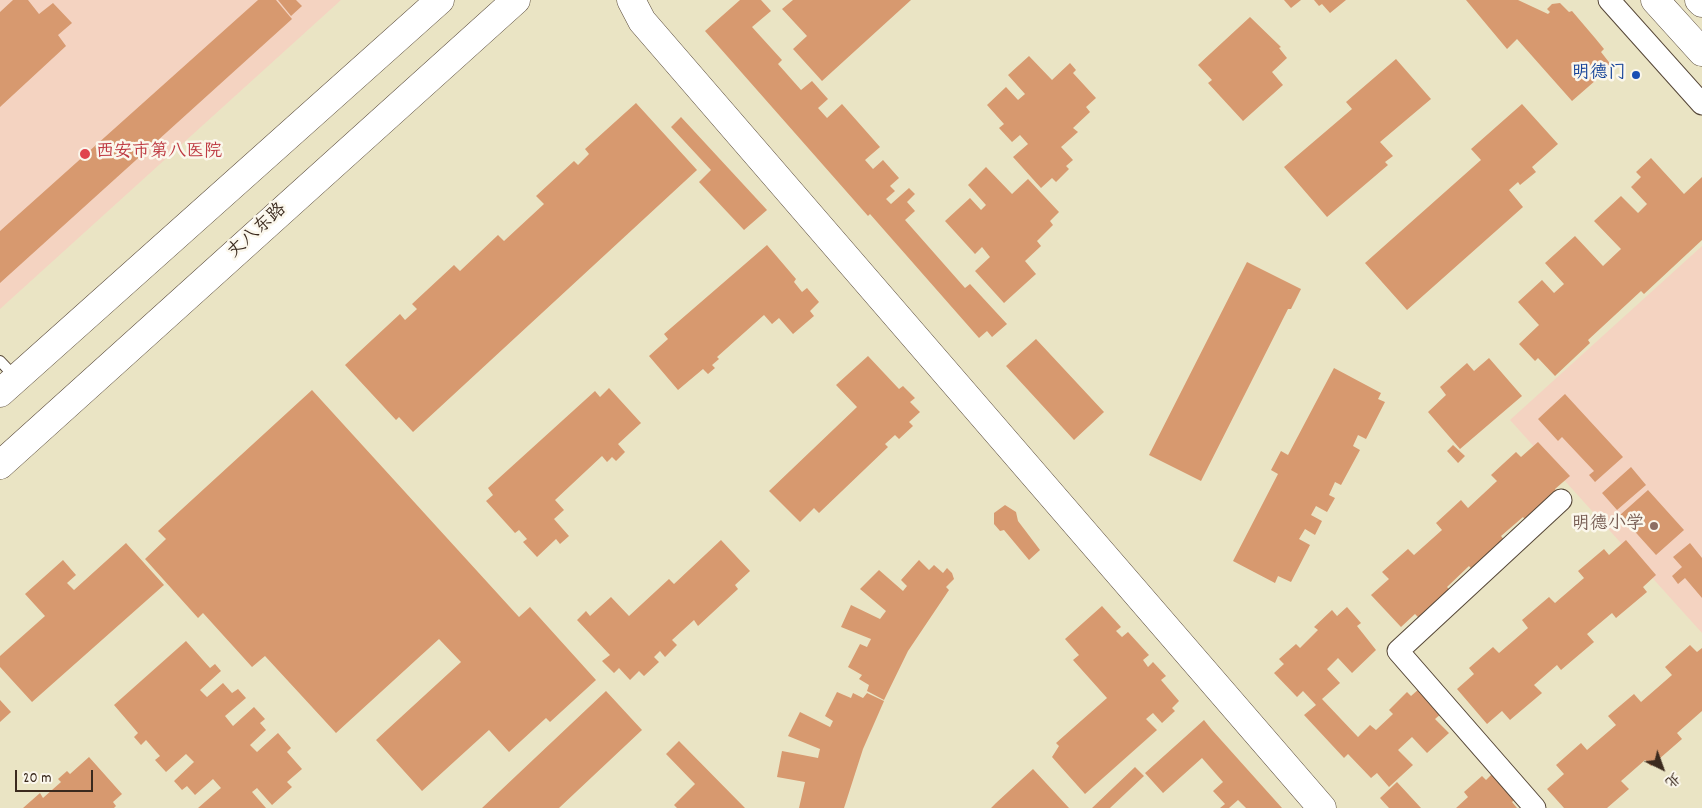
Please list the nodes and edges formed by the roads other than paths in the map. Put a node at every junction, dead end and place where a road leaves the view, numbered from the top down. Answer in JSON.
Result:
{"nodes":[{"id":1,"x":440,"y":0,"type":"edge"},
{"id":2,"x":516,"y":0,"type":"edge"},
{"id":3,"x":631,"y":0,"type":"edge"},
{"id":4,"x":1609,"y":0,"type":"edge"},
{"id":5,"x":1655,"y":0,"type":"edge"},
{"id":6,"x":1699,"y":0,"type":"edge"},
{"id":7,"x":1702,"y":3,"type":"edge"},
{"id":8,"x":1702,"y":52,"type":"edge"},
{"id":9,"x":1702,"y":104,"type":"edge"},
{"id":10,"x":6,"y":378,"type":"edge"},
{"id":11,"x":0,"y":465,"type":"edge"},
{"id":12,"x":1561,"y":500,"type":"dead end"},
{"id":13,"x":1322,"y":808,"type":"edge"},
{"id":14,"x":1535,"y":808,"type":"edge"}],
"edges":[{"from":1,"to":10,"type":"main road"},
{"from":2,"to":11,"type":"main road","name":"丈八东路"},
{"from":3,"to":13,"type":"main road"},
{"from":4,"to":9,"type":"street"},
{"from":5,"to":8,"type":"main road"},
{"from":6,"to":7,"type":"main road"},
{"from":12,"to":14,"type":"street"}]}
